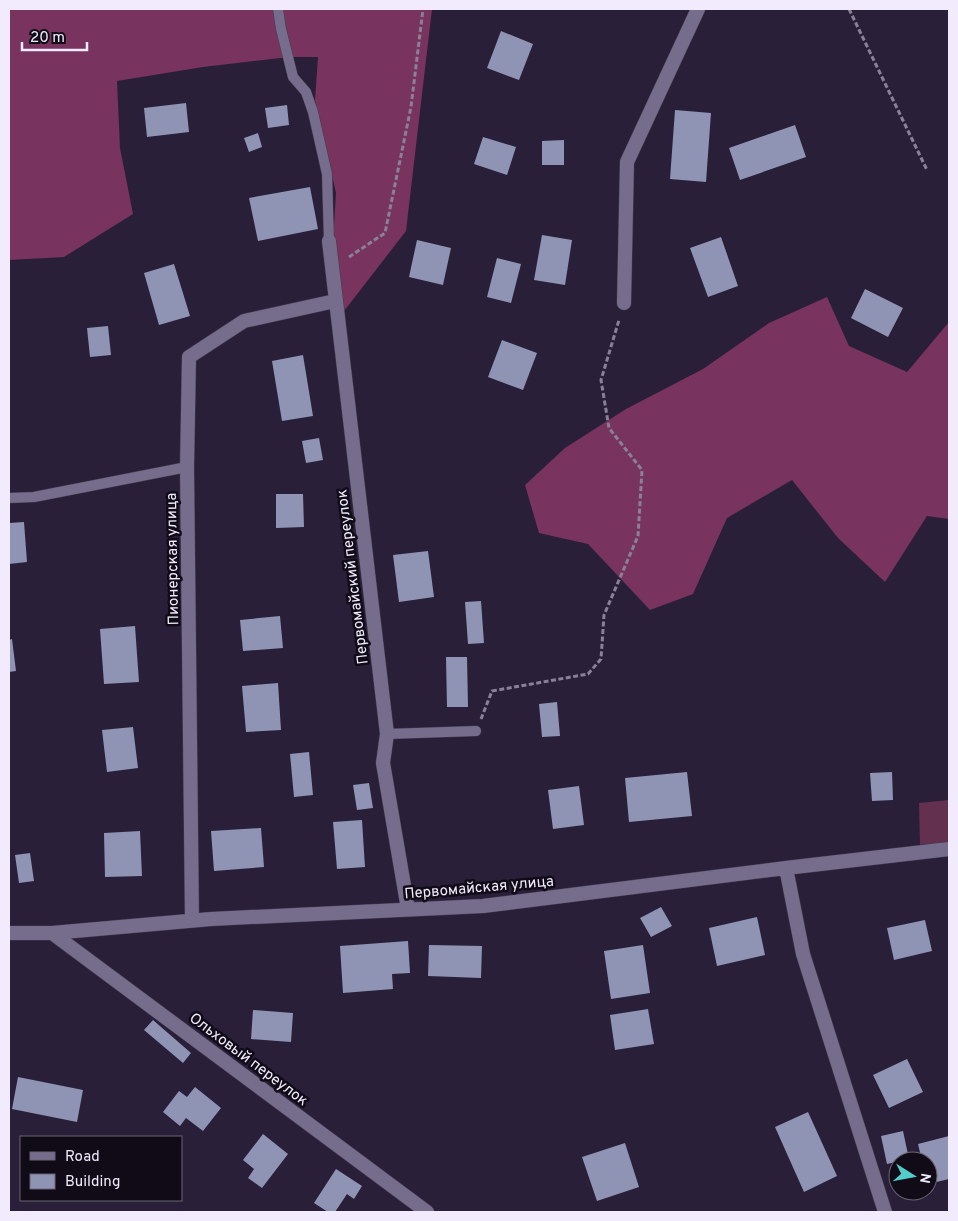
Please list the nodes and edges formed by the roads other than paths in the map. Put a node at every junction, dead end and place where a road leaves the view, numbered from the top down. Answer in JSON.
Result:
{"nodes":[{"id":1,"x":278,"y":9,"type":"edge"},
{"id":2,"x":698,"y":9,"type":"edge"},
{"id":3,"x":329,"y":241,"type":"joint"},
{"id":4,"x":335,"y":301,"type":"junction"},
{"id":5,"x":624,"y":303,"type":"road end"},
{"id":6,"x":187,"y":467,"type":"junction"},
{"id":7,"x":9,"y":498,"type":"edge"},
{"id":8,"x":476,"y":731,"type":"road end"},
{"id":9,"x":387,"y":734,"type":"junction"},
{"id":10,"x":949,"y":850,"type":"edge"},
{"id":11,"x":786,"y":868,"type":"junction"},
{"id":12,"x":408,"y":909,"type":"junction"},
{"id":13,"x":192,"y":920,"type":"junction"},
{"id":14,"x":9,"y":933,"type":"edge"},
{"id":15,"x":52,"y":933,"type":"junction"},
{"id":16,"x":426,"y":1212,"type":"edge"},
{"id":17,"x":885,"y":1212,"type":"edge"}],
"edges":[{"from":1,"to":3,"type":"lane"},
{"from":2,"to":5,"type":"street"},
{"from":3,"to":4,"type":"street","name":"Первомайский переулок"},
{"from":4,"to":6,"type":"street","name":"Пионерская улица"},
{"from":4,"to":9,"type":"street","name":"Первомайский переулок"},
{"from":6,"to":7,"type":"lane"},
{"from":6,"to":13,"type":"street","name":"Пионерская улица"},
{"from":8,"to":9,"type":"lane"},
{"from":9,"to":12,"type":"street","name":"Первомайский переулок"},
{"from":10,"to":11,"type":"street","name":"Первомайская улица"},
{"from":11,"to":12,"type":"street","name":"Первомайская улица"},
{"from":11,"to":17,"type":"street"},
{"from":12,"to":13,"type":"street","name":"Первомайская улица"},
{"from":13,"to":15,"type":"street","name":"Первомайская улица"},
{"from":14,"to":15,"type":"street","name":"Первомайская улица"},
{"from":15,"to":16,"type":"street","name":"Ольховый переулок"}]}
